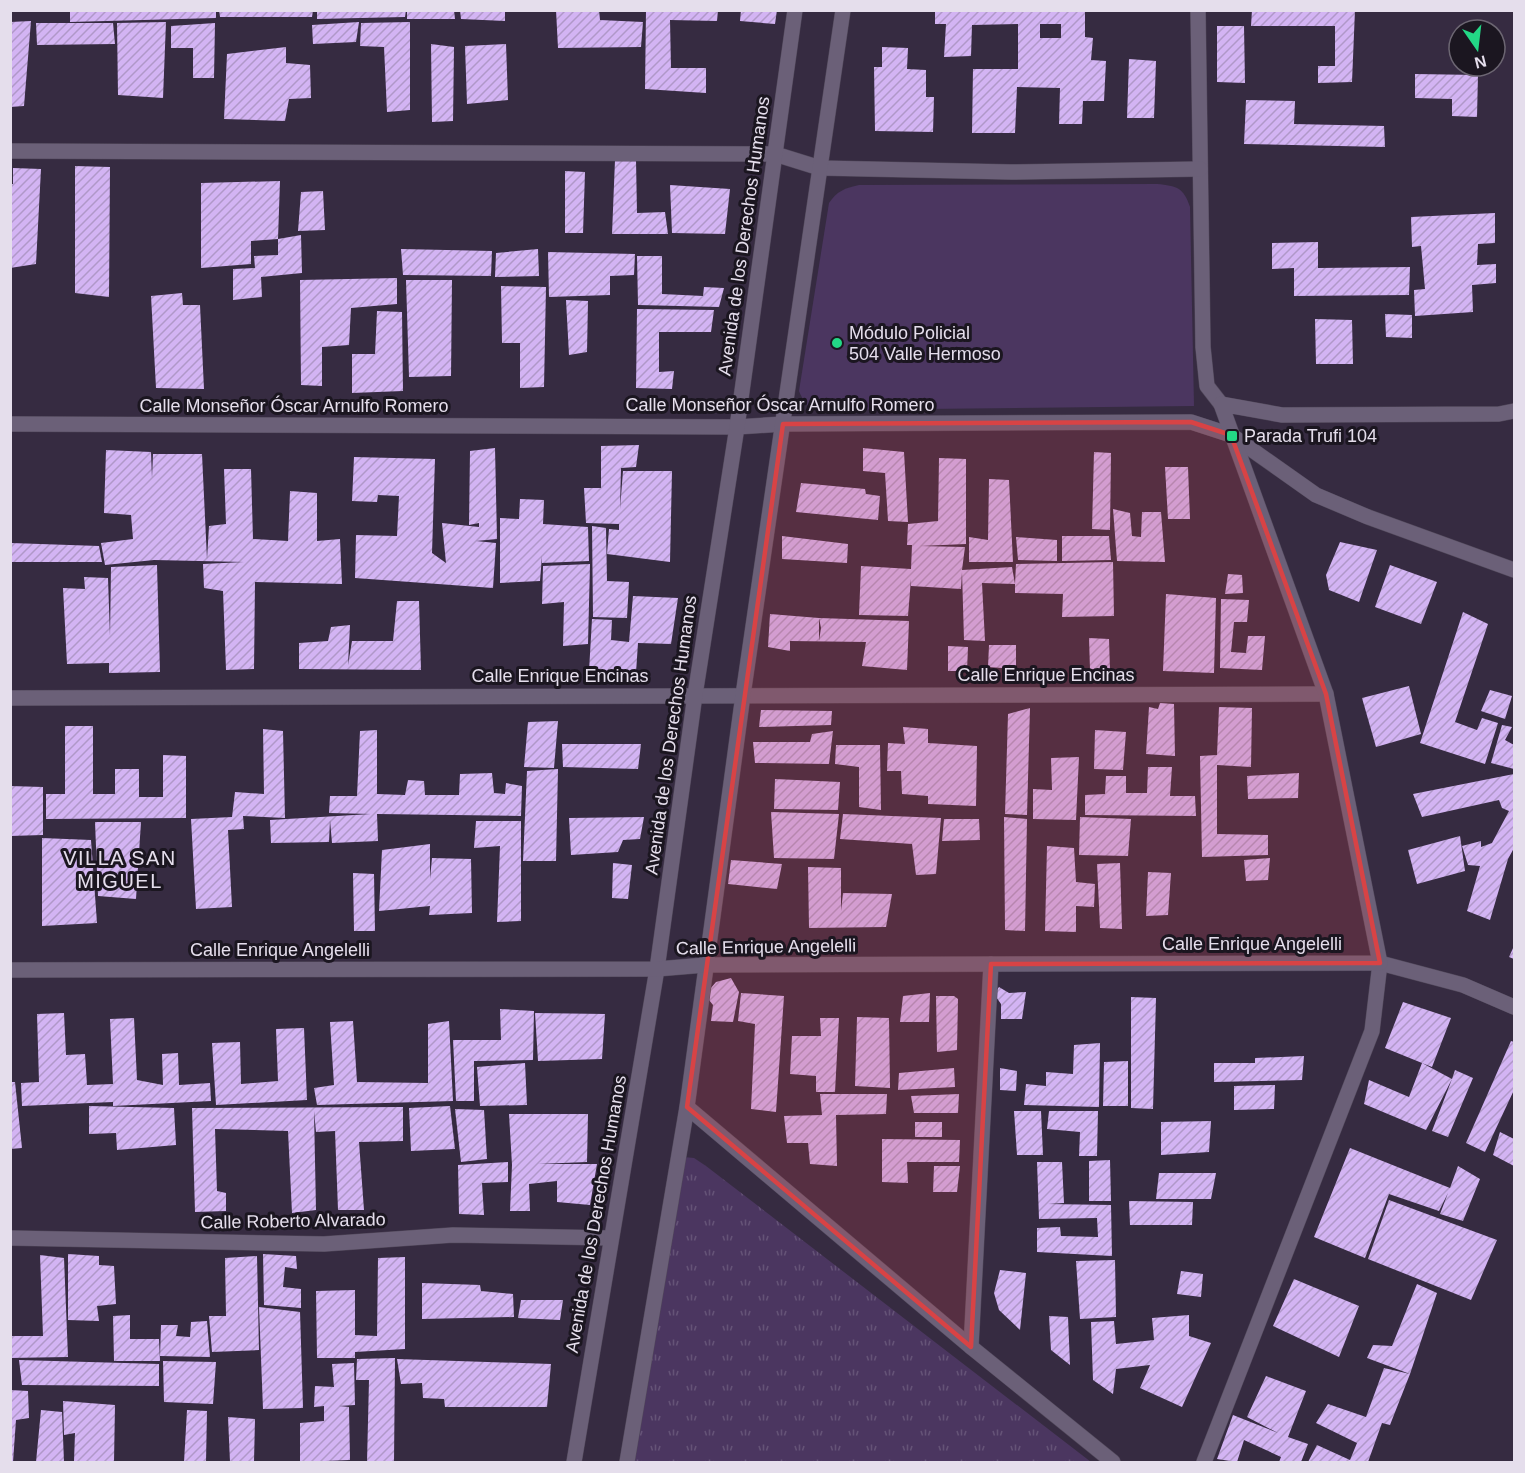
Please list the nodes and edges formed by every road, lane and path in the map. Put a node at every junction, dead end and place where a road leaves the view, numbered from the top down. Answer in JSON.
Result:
{"nodes":[{"id":1,"x":795,"y":10,"type":"edge"},
{"id":2,"x":843,"y":10,"type":"edge"},
{"id":3,"x":1198,"y":10,"type":"edge"},
{"id":4,"x":10,"y":151,"type":"edge"},
{"id":5,"x":775,"y":154,"type":"junction"},
{"id":6,"x":820,"y":168,"type":"junction"},
{"id":7,"x":1200,"y":169,"type":"junction"},
{"id":8,"x":1221,"y":404,"type":"junction"},
{"id":9,"x":1515,"y":411,"type":"edge"},
{"id":10,"x":10,"y":424,"type":"edge"},
{"id":11,"x":783,"y":424,"type":"junction"},
{"id":12,"x":737,"y":427,"type":"junction"},
{"id":13,"x":1231,"y":435,"type":"junction"},
{"id":14,"x":1515,"y":570,"type":"edge"},
{"id":15,"x":1326,"y":694,"type":"junction"},
{"id":16,"x":695,"y":695,"type":"junction"},
{"id":17,"x":742,"y":695,"type":"junction"},
{"id":18,"x":10,"y":698,"type":"edge"},
{"id":19,"x":1380,"y":963,"type":"junction"},
{"id":20,"x":992,"y":964,"type":"junction"},
{"id":21,"x":705,"y":965,"type":"junction"},
{"id":22,"x":657,"y":969,"type":"junction"},
{"id":23,"x":10,"y":970,"type":"edge"},
{"id":24,"x":1515,"y":1007,"type":"edge"},
{"id":25,"x":687,"y":1107,"type":"junction"},
{"id":26,"x":10,"y":1238,"type":"edge"},
{"id":27,"x":611,"y":1238,"type":"junction"},
{"id":28,"x":971,"y":1347,"type":"junction"},
{"id":29,"x":574,"y":1462,"type":"edge"},
{"id":30,"x":627,"y":1462,"type":"edge"},
{"id":31,"x":1113,"y":1462,"type":"edge"},
{"id":32,"x":1204,"y":1462,"type":"edge"}],
"edges":[{"from":1,"to":5,"type":"street","name":"Avenida de los Derechos Humanos"},
{"from":2,"to":6,"type":"street"},
{"from":3,"to":7,"type":"street"},
{"from":4,"to":5,"type":"street"},
{"from":5,"to":6,"type":"street"},
{"from":5,"to":12,"type":"street","name":"Avenida de los Derechos Humanos"},
{"from":6,"to":7,"type":"street"},
{"from":6,"to":11,"type":"street"},
{"from":7,"to":8,"type":"street"},
{"from":8,"to":9,"type":"street"},
{"from":8,"to":13,"type":"street"},
{"from":10,"to":12,"type":"street","name":"Calle Monseñor Óscar Arnulfo Romero"},
{"from":11,"to":12,"type":"street","name":"Calle Monseñor Óscar Arnulfo Romero"},
{"from":11,"to":13,"type":"street","name":"Calle Monseñor Óscar Arnulfo Romero"},
{"from":11,"to":17,"type":"street"},
{"from":12,"to":16,"type":"street","name":"Avenida de los Derechos Humanos"},
{"from":13,"to":14,"type":"street","name":"Calle Monseñor Óscar Arnulfo Romero"},
{"from":13,"to":15,"type":"street"},
{"from":15,"to":17,"type":"street","name":"Calle Enrique Encinas"},
{"from":15,"to":19,"type":"street"},
{"from":16,"to":17,"type":"street","name":"Calle Enrique Encinas"},
{"from":16,"to":18,"type":"street","name":"Calle Enrique Encinas"},
{"from":16,"to":22,"type":"street","name":"Avenida de los Derechos Humanos"},
{"from":17,"to":21,"type":"street"},
{"from":19,"to":20,"type":"street","name":"Calle Enrique Angelelli"},
{"from":19,"to":24,"type":"street","name":"Calle Enrique Angelelli"},
{"from":19,"to":32,"type":"street"},
{"from":20,"to":21,"type":"street","name":"Calle Enrique Angelelli"},
{"from":20,"to":28,"type":"street"},
{"from":21,"to":22,"type":"street","name":"Calle Enrique Angelelli"},
{"from":21,"to":25,"type":"street"},
{"from":22,"to":23,"type":"street","name":"Calle Enrique Angelelli"},
{"from":22,"to":27,"type":"street","name":"Avenida de los Derechos Humanos"},
{"from":25,"to":28,"type":"street"},
{"from":25,"to":30,"type":"street"},
{"from":26,"to":27,"type":"street","name":"Calle Roberto Alvarado"},
{"from":27,"to":29,"type":"street","name":"Avenida de los Derechos Humanos"},
{"from":28,"to":31,"type":"street"}]}
